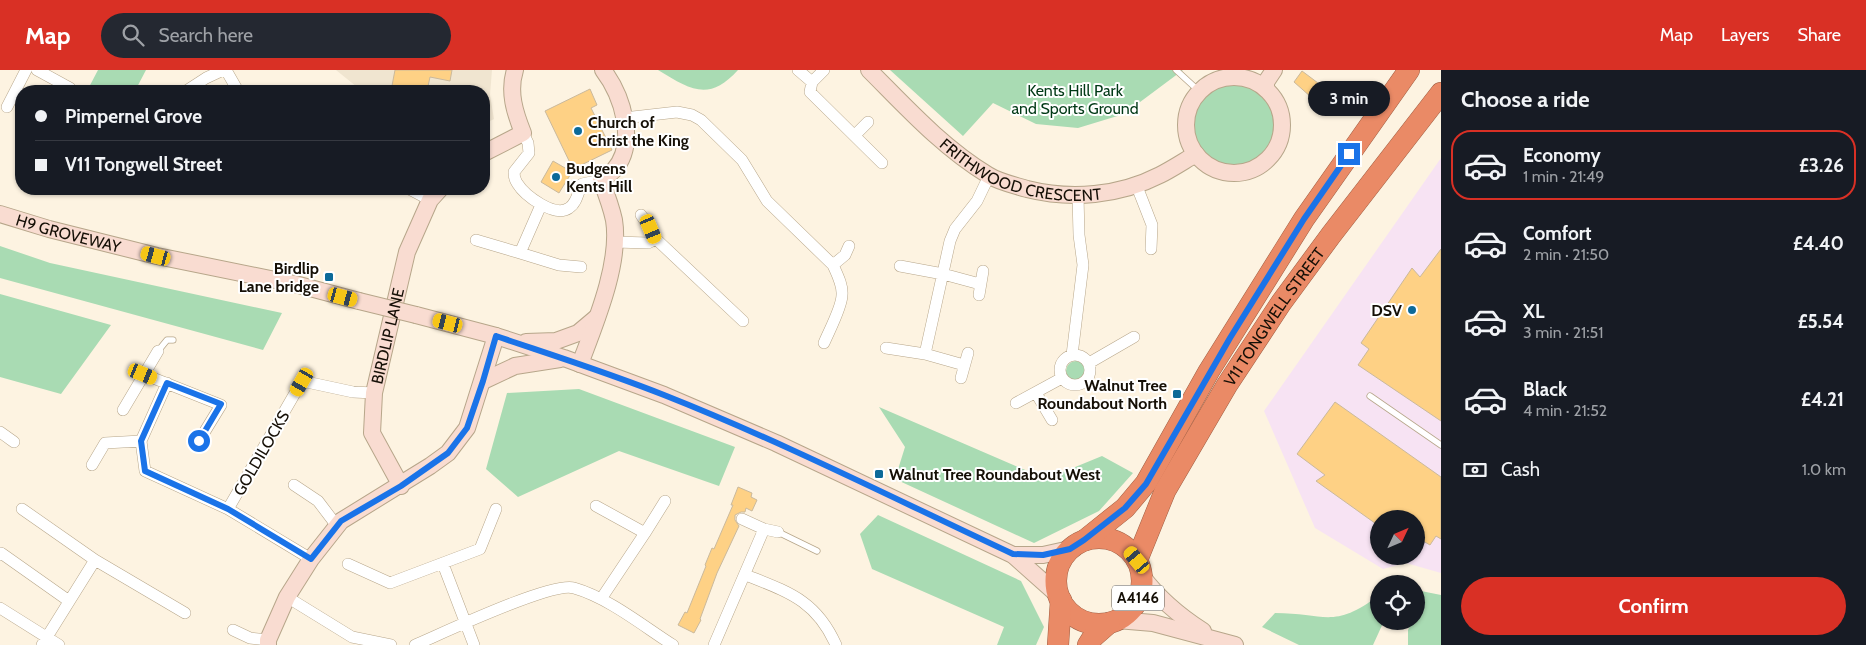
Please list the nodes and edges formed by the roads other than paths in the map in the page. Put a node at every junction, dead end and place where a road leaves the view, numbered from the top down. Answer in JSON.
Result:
{"nodes":[{"id":1,"x":26,"y":70,"type":"edge"},
{"id":2,"x":36,"y":70,"type":"edge"},
{"id":3,"x":225,"y":70,"type":"edge"},
{"id":4,"x":515,"y":70,"type":"edge"},
{"id":5,"x":603,"y":70,"type":"edge"},
{"id":6,"x":798,"y":70,"type":"edge"},
{"id":7,"x":824,"y":70,"type":"edge"},
{"id":8,"x":868,"y":70,"type":"edge"},
{"id":9,"x":1176,"y":70,"type":"edge"},
{"id":10,"x":1274,"y":70,"type":"edge"},
{"id":11,"x":1409,"y":70,"type":"edge"},
{"id":12,"x":812,"y":82,"type":"junction"},
{"id":13,"x":18,"y":85,"type":"edge"},
{"id":14,"x":64,"y":85,"type":"edge"},
{"id":15,"x":195,"y":85,"type":"edge"},
{"id":16,"x":234,"y":85,"type":"edge"},
{"id":17,"x":1266,"y":89,"type":"junction"},
{"id":18,"x":15,"y":91,"type":"edge"},
{"id":19,"x":1200,"y":92,"type":"junction"},
{"id":20,"x":1441,"y":93,"type":"edge"},
{"id":21,"x":7,"y":107,"type":"dead end"},
{"id":22,"x":624,"y":118,"type":"junction"},
{"id":23,"x":868,"y":122,"type":"dead end"},
{"id":24,"x":523,"y":133,"type":"junction"},
{"id":25,"x":855,"y":135,"type":"junction"},
{"id":26,"x":490,"y":150,"type":"edge"},
{"id":27,"x":1196,"y":154,"type":"junction"},
{"id":28,"x":882,"y":163,"type":"dead end"},
{"id":29,"x":989,"y":176,"type":"junction"},
{"id":30,"x":601,"y":180,"type":"junction"},
{"id":31,"x":1136,"y":184,"type":"junction"},
{"id":32,"x":435,"y":195,"type":"edge"},
{"id":33,"x":1078,"y":196,"type":"junction"},
{"id":34,"x":541,"y":205,"type":"junction"},
{"id":35,"x":0,"y":214,"type":"edge"},
{"id":36,"x":641,"y":215,"type":"dead end"},
{"id":37,"x":476,"y":240,"type":"dead end"},
{"id":38,"x":656,"y":240,"type":"junction"},
{"id":39,"x":615,"y":242,"type":"junction"},
{"id":40,"x":849,"y":246,"type":"dead end"},
{"id":41,"x":520,"y":253,"type":"junction"},
{"id":42,"x":1140,"y":254,"type":"dead end"},
{"id":43,"x":833,"y":265,"type":"junction"},
{"id":44,"x":900,"y":266,"type":"dead end"},
{"id":45,"x":581,"y":267,"type":"dead end"},
{"id":46,"x":983,"y":271,"type":"dead end"},
{"id":47,"x":942,"y":274,"type":"junction"},
{"id":48,"x":598,"y":317,"type":"junction"},
{"id":49,"x":743,"y":321,"type":"dead end"},
{"id":50,"x":496,"y":336,"type":"junction"},
{"id":51,"x":1134,"y":337,"type":"dead end"},
{"id":52,"x":173,"y":340,"type":"dead end"},
{"id":53,"x":514,"y":342,"type":"junction"},
{"id":54,"x":824,"y":343,"type":"dead end"},
{"id":55,"x":886,"y":348,"type":"dead end"},
{"id":56,"x":158,"y":351,"type":"joint"},
{"id":57,"x":968,"y":353,"type":"dead end"},
{"id":58,"x":925,"y":354,"type":"junction"},
{"id":59,"x":1072,"y":356,"type":"junction"},
{"id":60,"x":564,"y":358,"type":"junction"},
{"id":61,"x":1089,"y":363,"type":"junction"},
{"id":62,"x":580,"y":364,"type":"junction"},
{"id":63,"x":964,"y":365,"type":"junction"},
{"id":64,"x":143,"y":374,"type":"junction"},
{"id":65,"x":961,"y":378,"type":"dead end"},
{"id":66,"x":1062,"y":378,"type":"junction"},
{"id":67,"x":483,"y":381,"type":"junction"},
{"id":68,"x":167,"y":383,"type":"junction"},
{"id":69,"x":1036,"y":392,"type":"junction"},
{"id":70,"x":374,"y":393,"type":"junction"},
{"id":71,"x":1370,"y":396,"type":"dead end"},
{"id":72,"x":1016,"y":403,"type":"dead end"},
{"id":73,"x":123,"y":410,"type":"dead end"},
{"id":74,"x":1052,"y":420,"type":"dead end"},
{"id":75,"x":0,"y":432,"type":"edge"},
{"id":76,"x":141,"y":441,"type":"junction"},
{"id":77,"x":199,"y":441,"type":"dead end"},
{"id":78,"x":14,"y":442,"type":"dead end"},
{"id":79,"x":1441,"y":445,"type":"edge"},
{"id":80,"x":1175,"y":454,"type":"junction"},
{"id":81,"x":92,"y":465,"type":"dead end"},
{"id":82,"x":294,"y":485,"type":"dead end"},
{"id":83,"x":401,"y":486,"type":"junction"},
{"id":84,"x":1156,"y":487,"type":"junction"},
{"id":85,"x":665,"y":501,"type":"dead end"},
{"id":86,"x":596,"y":506,"type":"dead end"},
{"id":87,"x":228,"y":509,"type":"junction"},
{"id":88,"x":496,"y":509,"type":"dead end"},
{"id":89,"x":23,"y":514,"type":"dead end"},
{"id":90,"x":742,"y":519,"type":"dead end"},
{"id":91,"x":337,"y":526,"type":"junction"},
{"id":92,"x":764,"y":530,"type":"junction"},
{"id":93,"x":778,"y":532,"type":"joint"},
{"id":94,"x":645,"y":533,"type":"junction"},
{"id":95,"x":1077,"y":544,"type":"junction"},
{"id":96,"x":817,"y":551,"type":"dead end"},
{"id":97,"x":0,"y":553,"type":"edge"},
{"id":98,"x":1013,"y":554,"type":"junction"},
{"id":99,"x":311,"y":559,"type":"junction"},
{"id":100,"x":96,"y":560,"type":"junction"},
{"id":101,"x":348,"y":564,"type":"dead end"},
{"id":102,"x":444,"y":564,"type":"junction"},
{"id":103,"x":1139,"y":568,"type":"junction"},
{"id":104,"x":746,"y":575,"type":"junction"},
{"id":105,"x":287,"y":597,"type":"junction"},
{"id":106,"x":1060,"y":598,"type":"junction"},
{"id":107,"x":601,"y":599,"type":"junction"},
{"id":108,"x":69,"y":601,"type":"junction"},
{"id":109,"x":0,"y":608,"type":"edge"},
{"id":110,"x":185,"y":613,"type":"dead end"},
{"id":111,"x":1113,"y":622,"type":"junction"},
{"id":112,"x":465,"y":624,"type":"junction"},
{"id":113,"x":233,"y":630,"type":"dead end"},
{"id":114,"x":1214,"y":638,"type":"junction"},
{"id":115,"x":44,"y":641,"type":"edge"},
{"id":116,"x":350,"y":641,"type":"edge"},
{"id":117,"x":268,"y":642,"type":"edge"},
{"id":118,"x":668,"y":644,"type":"edge"},
{"id":119,"x":59,"y":645,"type":"edge"},
{"id":120,"x":391,"y":645,"type":"edge"},
{"id":121,"x":414,"y":645,"type":"edge"},
{"id":122,"x":474,"y":645,"type":"edge"},
{"id":123,"x":714,"y":645,"type":"edge"},
{"id":124,"x":836,"y":645,"type":"edge"},
{"id":125,"x":1058,"y":645,"type":"edge"},
{"id":126,"x":1088,"y":645,"type":"edge"},
{"id":127,"x":1235,"y":645,"type":"edge"}],
"edges":[{"from":1,"to":13,"type":"street"},
{"from":2,"to":14,"type":"street"},
{"from":3,"to":15,"type":"street"},
{"from":3,"to":16,"type":"street"},
{"from":4,"to":24,"type":"street"},
{"from":5,"to":22,"type":"street"},
{"from":6,"to":12,"type":"street"},
{"from":7,"to":12,"type":"street"},
{"from":8,"to":29,"type":"street","name":"FRITHWOOD CRESCENT"},
{"from":9,"to":19,"type":"lane"},
{"from":10,"to":17,"type":"street"},
{"from":11,"to":80,"type":"highway","name":"V11 TONGWELL STREET","number":"A4146"},
{"from":12,"to":25,"type":"street"},
{"from":17,"to":19,"type":"street"},
{"from":17,"to":27,"type":"street"},
{"from":18,"to":21,"type":"street"},
{"from":19,"to":27,"type":"street"},
{"from":20,"to":80,"type":"highway","name":"V11 TONGWELL STREET","number":"A4146"},
{"from":22,"to":30,"type":"street"},
{"from":22,"to":43,"type":"street"},
{"from":23,"to":25,"type":"street"},
{"from":24,"to":26,"type":"street"},
{"from":24,"to":34,"type":"street"},
{"from":25,"to":28,"type":"street"},
{"from":27,"to":31,"type":"street","name":"FRITHWOOD CRESCENT"},
{"from":29,"to":33,"type":"street","name":"FRITHWOOD CRESCENT"},
{"from":29,"to":47,"type":"street"},
{"from":30,"to":34,"type":"street"},
{"from":30,"to":39,"type":"street"},
{"from":31,"to":33,"type":"street","name":"FRITHWOOD CRESCENT"},
{"from":31,"to":42,"type":"street"},
{"from":32,"to":70,"type":"street","name":"BIRDLIP LANE"},
{"from":33,"to":59,"type":"street"},
{"from":34,"to":41,"type":"street"},
{"from":35,"to":50,"type":"street","name":"H9 GROVEWAY","bridge":true},
{"from":36,"to":38,"type":"street"},
{"from":37,"to":41,"type":"street"},
{"from":38,"to":39,"type":"street"},
{"from":38,"to":49,"type":"street"},
{"from":39,"to":48,"type":"street"},
{"from":40,"to":43,"type":"street"},
{"from":41,"to":45,"type":"street"},
{"from":43,"to":54,"type":"street"},
{"from":44,"to":47,"type":"street"},
{"from":46,"to":47,"type":"street"},
{"from":47,"to":58,"type":"street"},
{"from":48,"to":53,"type":"street"},
{"from":48,"to":62,"type":"street"},
{"from":50,"to":53,"type":"street","name":"H9 GROVEWAY"},
{"from":50,"to":67,"type":"street"},
{"from":51,"to":61,"type":"street"},
{"from":52,"to":56,"type":"lane"},
{"from":53,"to":60,"type":"street","name":"H9 GROVEWAY"},
{"from":55,"to":58,"type":"street"},
{"from":56,"to":64,"type":"street"},
{"from":57,"to":63,"type":"street"},
{"from":58,"to":63,"type":"street"},
{"from":59,"to":61,"type":"street"},
{"from":59,"to":66,"type":"street"},
{"from":60,"to":62,"type":"street","name":"H9 GROVEWAY"},
{"from":60,"to":67,"type":"street"},
{"from":61,"to":66,"type":"street"},
{"from":62,"to":98,"type":"street","name":"H9 GROVEWAY"},
{"from":63,"to":65,"type":"street"},
{"from":64,"to":68,"type":"street"},
{"from":64,"to":73,"type":"street"},
{"from":66,"to":69,"type":"street"},
{"from":67,"to":83,"type":"street"},
{"from":68,"to":76,"type":"street"},
{"from":68,"to":77,"type":"street"},
{"from":69,"to":72,"type":"street"},
{"from":69,"to":74,"type":"street"},
{"from":70,"to":83,"type":"street","name":"BIRDLIP LANE"},
{"from":70,"to":87,"type":"street","name":"GOLDILOCKS"},
{"from":71,"to":79,"type":"lane"},
{"from":75,"to":78,"type":"street"},
{"from":76,"to":81,"type":"street"},
{"from":76,"to":87,"type":"street"},
{"from":80,"to":84,"type":"highway","name":"V11 TONGWELL STREET","number":"A4146"},
{"from":82,"to":91,"type":"street"},
{"from":83,"to":91,"type":"street"},
{"from":84,"to":95,"type":"highway","name":"V11 TONGWELL STREET","number":"A4146"},
{"from":84,"to":103,"type":"highway","name":"V11 TONGWELL STREET","number":"A4146"},
{"from":85,"to":94,"type":"street"},
{"from":86,"to":94,"type":"street"},
{"from":87,"to":99,"type":"street"},
{"from":88,"to":102,"type":"street"},
{"from":89,"to":100,"type":"street"},
{"from":90,"to":92,"type":"street"},
{"from":91,"to":99,"type":"street"},
{"from":92,"to":93,"type":"street"},
{"from":92,"to":104,"type":"street"},
{"from":93,"to":96,"type":"lane"},
{"from":94,"to":107,"type":"street"},
{"from":95,"to":98,"type":"street","name":"H9 GROVEWAY"},
{"from":95,"to":103,"type":"highway"},
{"from":95,"to":106,"type":"highway","number":"A4146"},
{"from":97,"to":108,"type":"street"},
{"from":98,"to":106,"type":"street","name":"H9 GROVEWAY"},
{"from":99,"to":105,"type":"street"},
{"from":100,"to":108,"type":"street"},
{"from":100,"to":110,"type":"street"},
{"from":101,"to":102,"type":"street"},
{"from":102,"to":112,"type":"street"},
{"from":103,"to":111,"type":"highway","number":"A4146"},
{"from":103,"to":114,"type":"street"},
{"from":104,"to":123,"type":"street"},
{"from":104,"to":124,"type":"street"},
{"from":105,"to":116,"type":"street"},
{"from":105,"to":117,"type":"street"},
{"from":106,"to":111,"type":"highway","number":"A4146"},
{"from":106,"to":125,"type":"highway","number":"A4146"},
{"from":107,"to":112,"type":"street"},
{"from":107,"to":118,"type":"street"},
{"from":108,"to":115,"type":"street"},
{"from":109,"to":115,"type":"street"},
{"from":111,"to":114,"type":"street"},
{"from":111,"to":126,"type":"highway","number":"A4146"},
{"from":112,"to":121,"type":"street"},
{"from":112,"to":122,"type":"street"},
{"from":113,"to":117,"type":"street"},
{"from":114,"to":127,"type":"street"},
{"from":115,"to":119,"type":"street"},
{"from":116,"to":120,"type":"street"}]}
